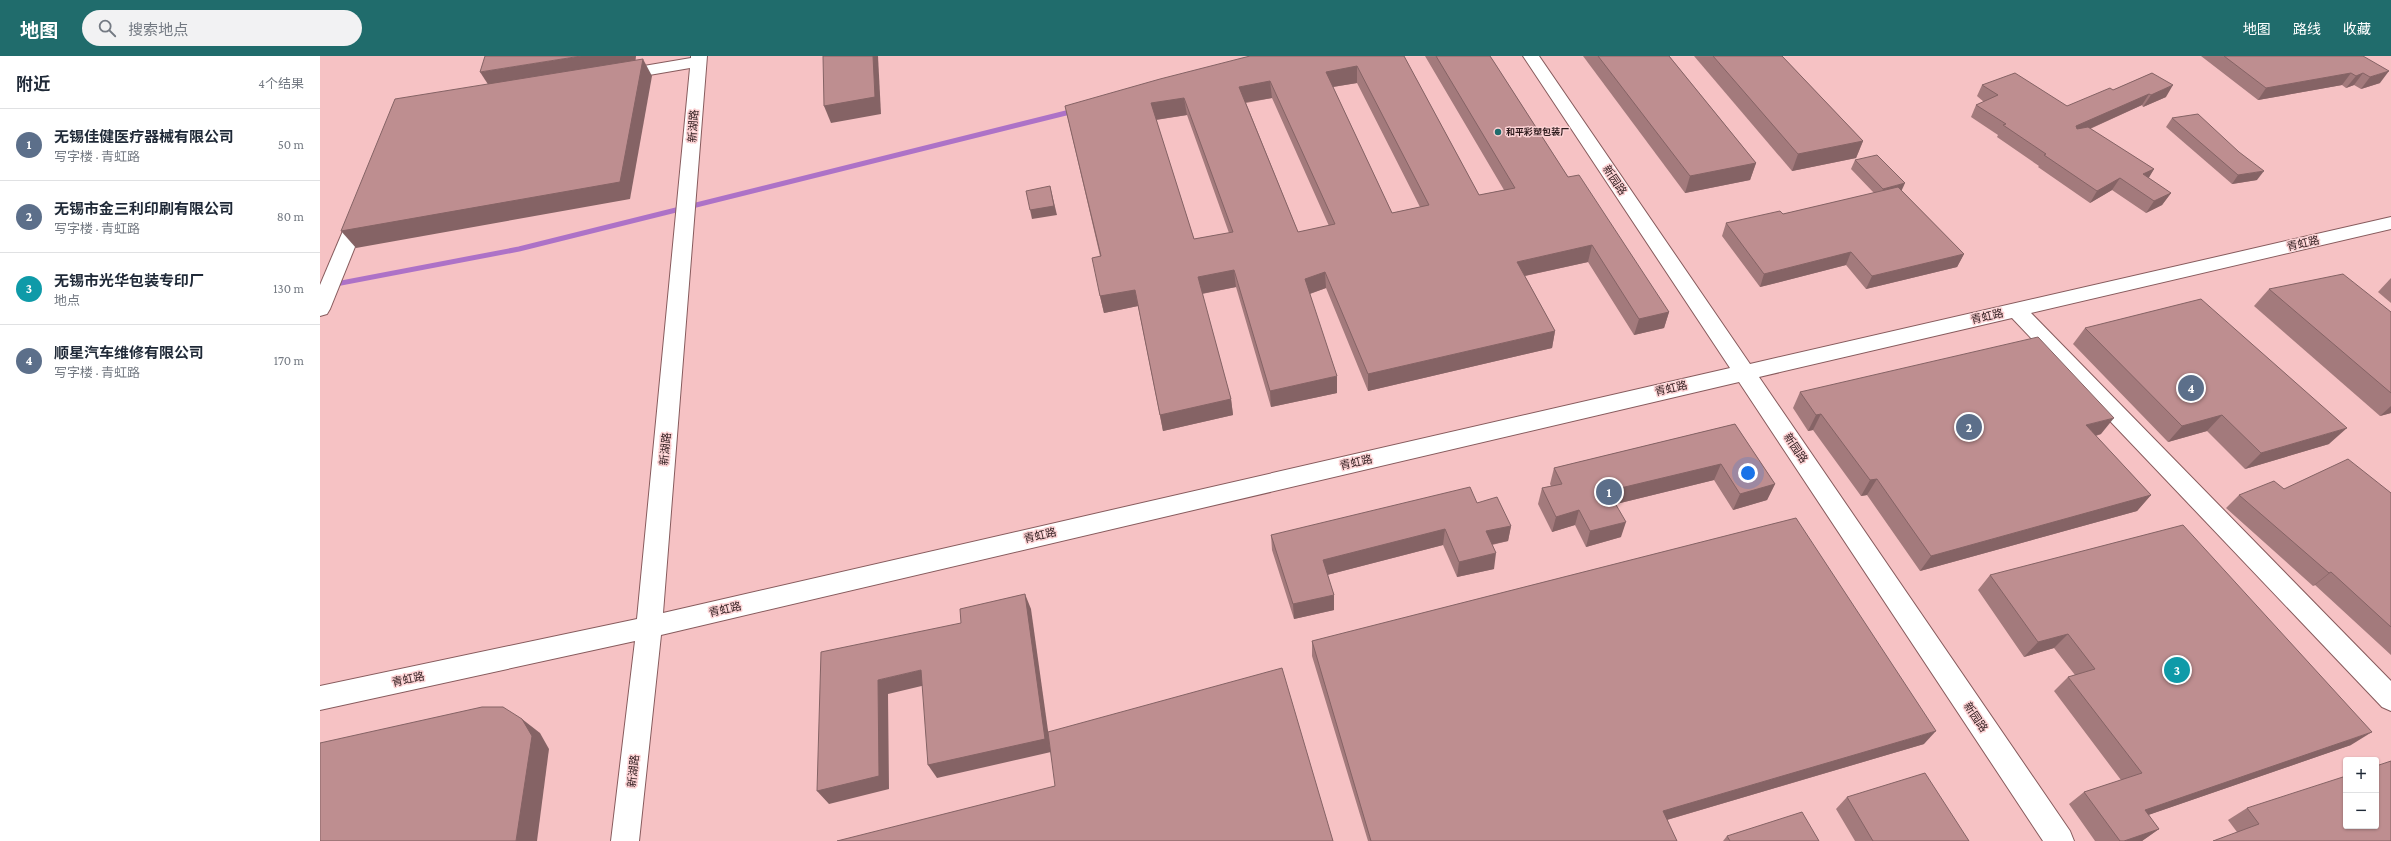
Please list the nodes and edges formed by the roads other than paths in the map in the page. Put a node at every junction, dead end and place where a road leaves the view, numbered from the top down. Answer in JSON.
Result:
{"nodes":[{"id":1,"x":1532,"y":56,"type":"edge"},
{"id":2,"x":699,"y":59,"type":"edge"},
{"id":3,"x":604,"y":77,"type":"edge"},
{"id":4,"x":366,"y":195,"type":"edge"},
{"id":5,"x":2391,"y":223,"type":"edge"},
{"id":6,"x":327,"y":293,"type":"edge"},
{"id":7,"x":2016,"y":310,"type":"junction"},
{"id":8,"x":1744,"y":371,"type":"junction"},
{"id":9,"x":649,"y":627,"type":"junction"},
{"id":10,"x":320,"y":698,"type":"edge"},
{"id":11,"x":2391,"y":699,"type":"edge"},
{"id":12,"x":625,"y":841,"type":"edge"},
{"id":13,"x":2060,"y":841,"type":"edge"}],
"edges":[{"from":1,"to":8,"type":"street","name":"新园路"},
{"from":2,"to":3,"type":"street"},
{"from":2,"to":9,"type":"street","name":"新湖路"},
{"from":4,"to":6,"type":"street"},
{"from":5,"to":7,"type":"street","name":"青虹路"},
{"from":7,"to":8,"type":"street","name":"青虹路"},
{"from":7,"to":11,"type":"street"},
{"from":8,"to":9,"type":"street","name":"青虹路"},
{"from":8,"to":13,"type":"street","name":"新园路"},
{"from":9,"to":10,"type":"street","name":"青虹路"},
{"from":9,"to":12,"type":"street","name":"新湖路"}]}
